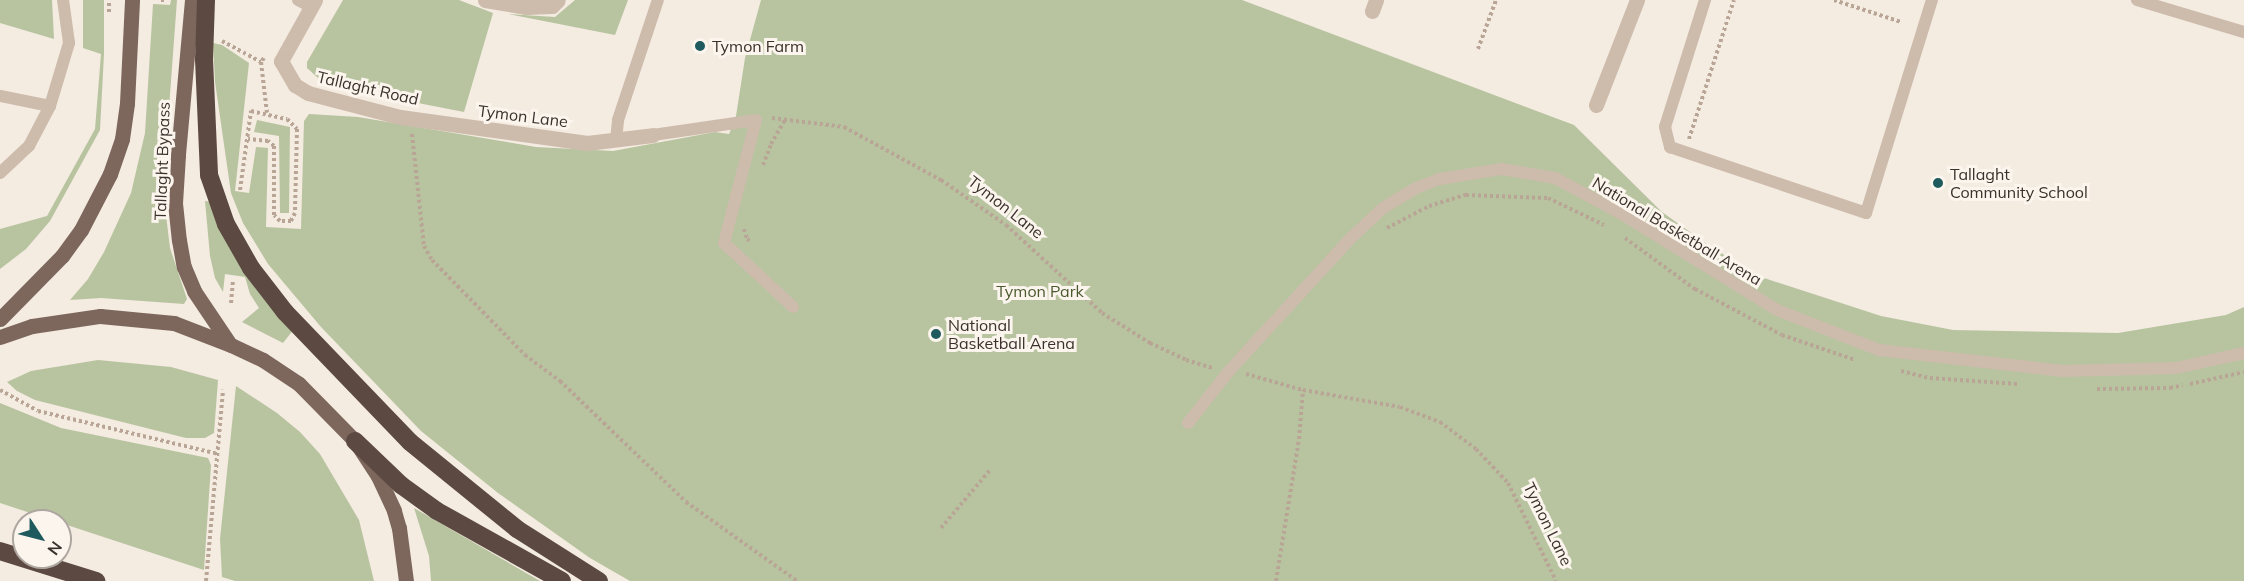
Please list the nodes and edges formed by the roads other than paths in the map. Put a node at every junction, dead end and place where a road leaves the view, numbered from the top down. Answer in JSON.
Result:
{"nodes":[{"id":1,"x":63,"y":0,"type":"edge"},
{"id":2,"x":132,"y":0,"type":"edge"},
{"id":3,"x":192,"y":0,"type":"edge"},
{"id":4,"x":206,"y":0,"type":"edge"},
{"id":5,"x":485,"y":0,"type":"edge"},
{"id":6,"x":558,"y":0,"type":"edge"},
{"id":7,"x":658,"y":0,"type":"edge"},
{"id":8,"x":1637,"y":0,"type":"edge"},
{"id":9,"x":1705,"y":0,"type":"edge"},
{"id":10,"x":1932,"y":0,"type":"edge"},
{"id":11,"x":2137,"y":0,"type":"edge"},
{"id":12,"x":308,"y":2,"type":"edge"},
{"id":13,"x":2244,"y":32,"type":"edge"},
{"id":14,"x":0,"y":96,"type":"edge"},
{"id":15,"x":1596,"y":105,"type":"dead end"},
{"id":16,"x":50,"y":106,"type":"junction"},
{"id":17,"x":460,"y":126,"type":"joint"},
{"id":18,"x":653,"y":135,"type":"joint"},
{"id":19,"x":616,"y":140,"type":"junction"},
{"id":20,"x":3,"y":170,"type":"edge"},
{"id":21,"x":793,"y":307,"type":"dead end"},
{"id":22,"x":0,"y":319,"type":"edge"},
{"id":23,"x":0,"y":337,"type":"edge"},
{"id":24,"x":231,"y":345,"type":"junction"},
{"id":25,"x":2244,"y":353,"type":"edge"},
{"id":26,"x":1188,"y":423,"type":"dead end"},
{"id":27,"x":355,"y":441,"type":"junction"},
{"id":28,"x":0,"y":551,"type":"edge"},
{"id":29,"x":96,"y":581,"type":"edge"},
{"id":30,"x":406,"y":581,"type":"edge"},
{"id":31,"x":562,"y":581,"type":"edge"},
{"id":32,"x":600,"y":581,"type":"edge"}],
"edges":[{"from":1,"to":16,"type":"lane"},
{"from":2,"to":22,"type":"main road"},
{"from":3,"to":24,"type":"main road","name":"Tallaght Bypass"},
{"from":4,"to":32,"type":"highway"},
{"from":5,"to":6,"type":"street"},
{"from":7,"to":19,"type":"lane"},
{"from":8,"to":15,"type":"street"},
{"from":9,"to":10,"type":"lane"},
{"from":11,"to":13,"type":"lane"},
{"from":12,"to":17,"type":"street","name":"Tallaght Road"},
{"from":14,"to":16,"type":"lane"},
{"from":16,"to":20,"type":"lane"},
{"from":17,"to":19,"type":"street","name":"Tymon Lane"},
{"from":18,"to":19,"type":"street","name":"Tymon Lane"},
{"from":18,"to":21,"type":"lane"},
{"from":23,"to":24,"type":"main road"},
{"from":24,"to":27,"type":"main road"},
{"from":25,"to":26,"type":"lane","name":"National Basketball Arena"},
{"from":27,"to":30,"type":"main road"},
{"from":27,"to":31,"type":"highway"},
{"from":28,"to":29,"type":"highway"}]}
